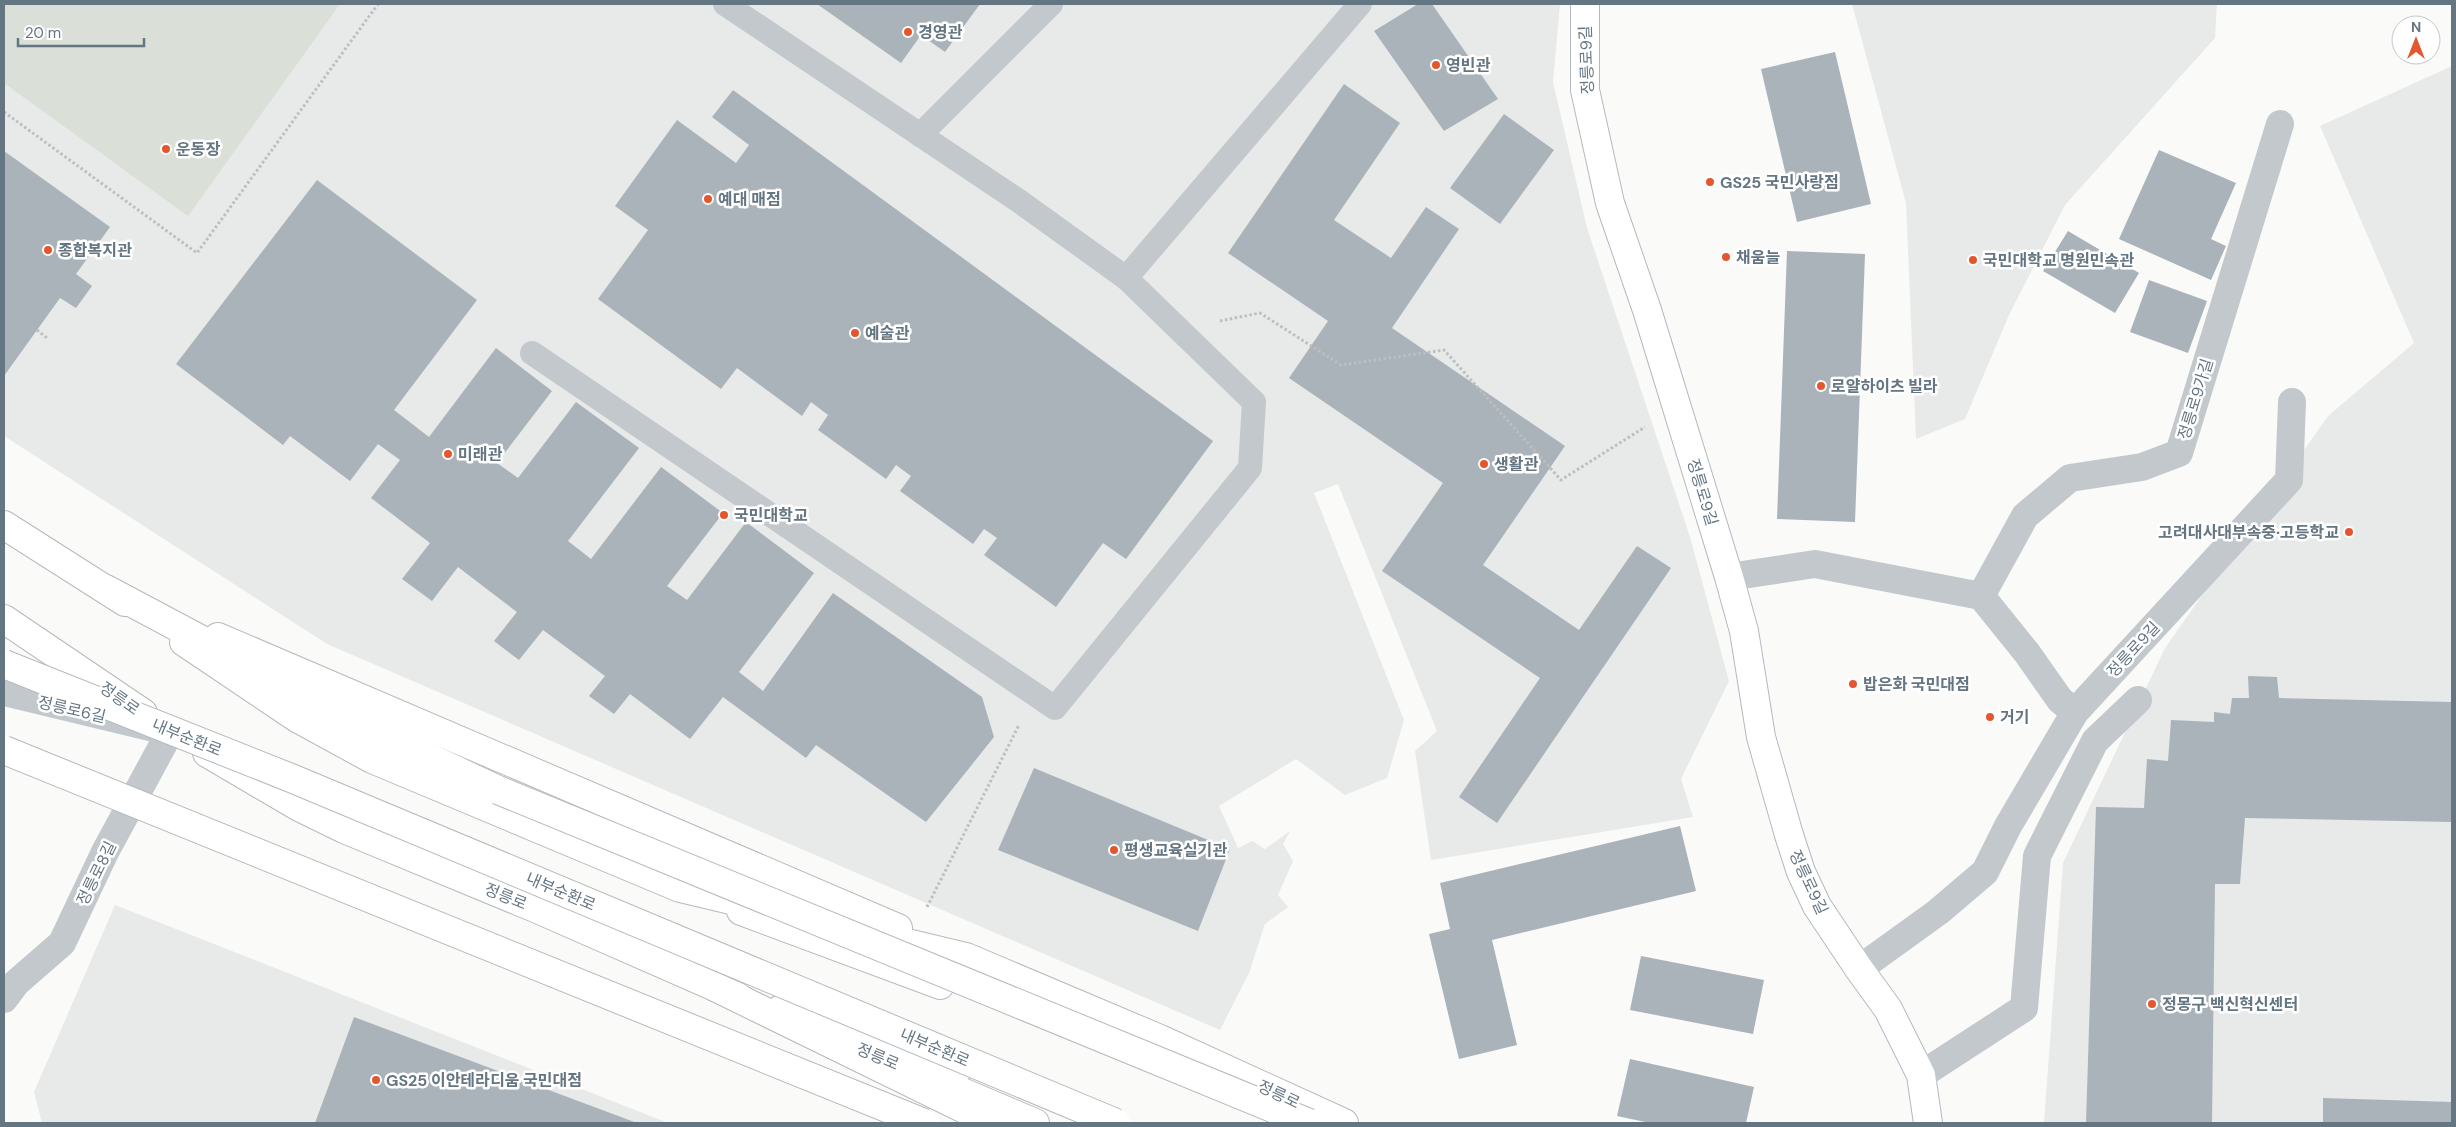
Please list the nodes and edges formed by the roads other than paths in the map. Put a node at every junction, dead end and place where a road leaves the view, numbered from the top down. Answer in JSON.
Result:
{"nodes":[{"id":1,"x":725,"y":4,"type":"edge"},
{"id":2,"x":1051,"y":4,"type":"edge"},
{"id":3,"x":1360,"y":4,"type":"edge"},
{"id":4,"x":1584,"y":4,"type":"edge"},
{"id":5,"x":2280,"y":124,"type":"dead end"},
{"id":6,"x":920,"y":135,"type":"junction"},
{"id":7,"x":1126,"y":278,"type":"junction"},
{"id":8,"x":532,"y":353,"type":"dead end"},
{"id":9,"x":2292,"y":402,"type":"dead end"},
{"id":10,"x":4,"y":525,"type":"edge"},
{"id":11,"x":1729,"y":577,"type":"junction"},
{"id":12,"x":106,"y":589,"type":"junction"},
{"id":13,"x":1981,"y":596,"type":"junction"},
{"id":14,"x":4,"y":618,"type":"edge"},
{"id":15,"x":4,"y":664,"type":"edge"},
{"id":16,"x":4,"y":692,"type":"edge"},
{"id":17,"x":2138,"y":700,"type":"dead end"},
{"id":18,"x":2075,"y":712,"type":"junction"},
{"id":19,"x":170,"y":732,"type":"junction"},
{"id":20,"x":4,"y":750,"type":"edge"},
{"id":21,"x":680,"y":888,"type":"junction"},
{"id":22,"x":966,"y":956,"type":"junction"},
{"id":23,"x":1858,"y":969,"type":"junction"},
{"id":24,"x":715,"y":987,"type":"junction"},
{"id":25,"x":4,"y":999,"type":"edge"},
{"id":26,"x":1160,"y":1039,"type":"junction"},
{"id":27,"x":1921,"y":1075,"type":"junction"},
{"id":28,"x":924,"y":1123,"type":"edge"},
{"id":29,"x":994,"y":1123,"type":"edge"},
{"id":30,"x":1035,"y":1123,"type":"edge"},
{"id":31,"x":1118,"y":1123,"type":"edge"},
{"id":32,"x":1309,"y":1123,"type":"edge"},
{"id":33,"x":1344,"y":1123,"type":"edge"},
{"id":34,"x":1928,"y":1123,"type":"edge"}],
"edges":[{"from":1,"to":6,"type":"lane"},
{"from":2,"to":6,"type":"lane"},
{"from":3,"to":7,"type":"lane"},
{"from":4,"to":11,"type":"main road","name":"정릉로9길"},
{"from":5,"to":13,"type":"street","name":"정릉로9가길"},
{"from":6,"to":7,"type":"lane"},
{"from":7,"to":8,"type":"lane"},
{"from":9,"to":18,"type":"street","name":"정릉로9길"},
{"from":10,"to":12,"type":"main road","name":"정릉로"},
{"from":11,"to":13,"type":"street"},
{"from":11,"to":23,"type":"main road","name":"정릉로9길"},
{"from":12,"to":21,"type":"main road","name":"정릉로"},
{"from":12,"to":22,"type":"main road","name":"정릉로"},
{"from":12,"to":32,"type":"main road","bridge":true},
{"from":13,"to":18,"type":"street"},
{"from":14,"to":19,"type":"main road","name":"정릉로"},
{"from":15,"to":31,"type":"main road","name":"내부순환로","bridge":true},
{"from":16,"to":19,"type":"street","name":"정릉로6길"},
{"from":17,"to":27,"type":"street"},
{"from":18,"to":23,"type":"street","name":"정릉로9길"},
{"from":19,"to":24,"type":"main road","name":"정릉로"},
{"from":19,"to":25,"type":"street","name":"정릉로8길"},
{"from":20,"to":28,"type":"main road","bridge":true},
{"from":21,"to":22,"type":"main road","name":"정릉로"},
{"from":21,"to":26,"type":"main road","name":"정릉로"},
{"from":22,"to":26,"type":"main road","name":"정릉로"},
{"from":23,"to":27,"type":"main road","name":"정릉로9길"},
{"from":24,"to":29,"type":"main road"},
{"from":24,"to":30,"type":"main road","name":"정릉로"},
{"from":24,"to":31,"type":"main road"},
{"from":26,"to":33,"type":"main road","name":"정릉로"},
{"from":27,"to":34,"type":"main road","name":"정릉로9길"}]}
